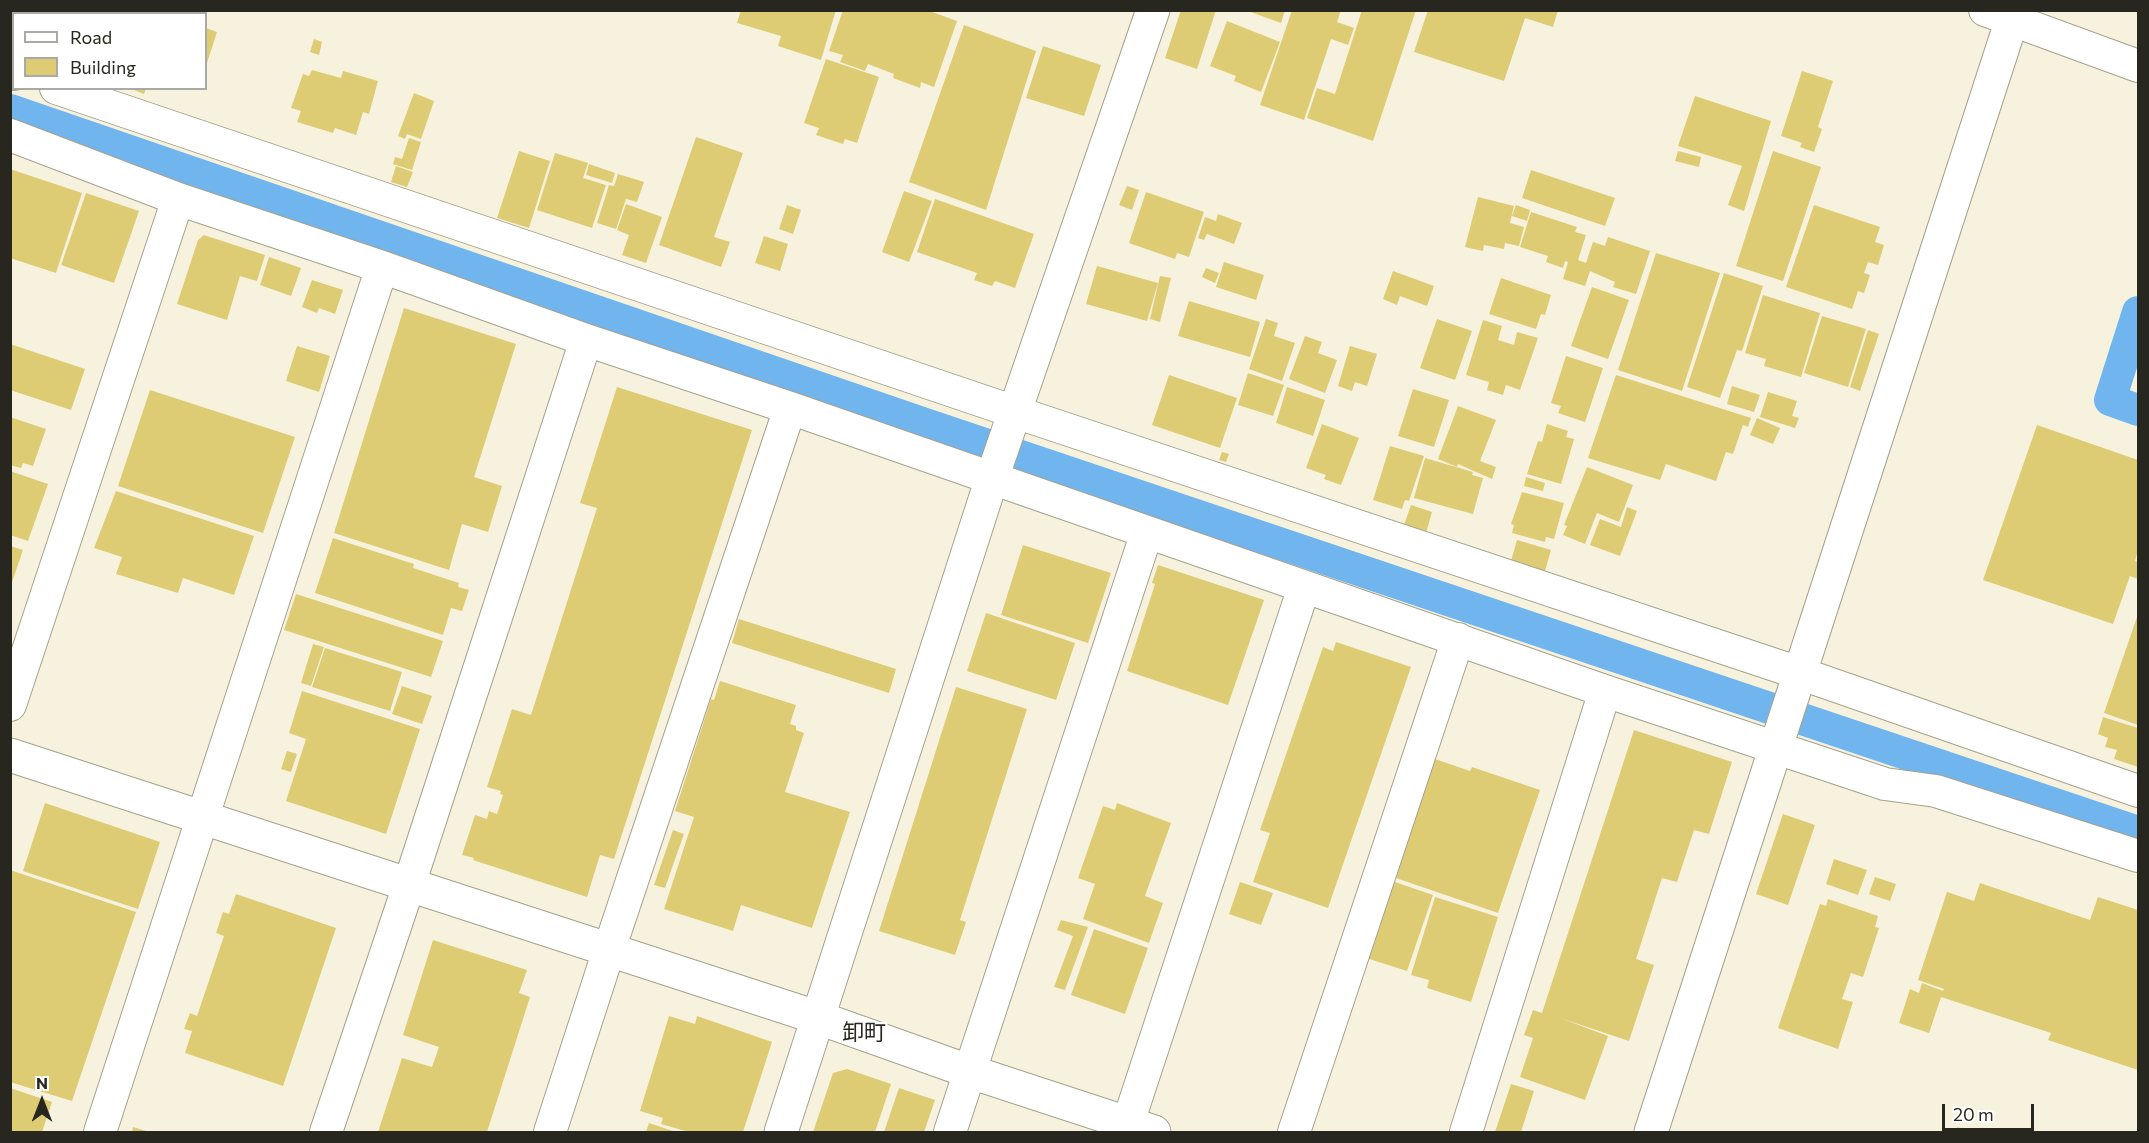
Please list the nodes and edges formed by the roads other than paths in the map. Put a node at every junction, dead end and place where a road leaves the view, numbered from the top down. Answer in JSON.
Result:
{"nodes":[{"id":1,"x":1153,"y":10,"type":"edge"},
{"id":2,"x":2004,"y":14,"type":"edge"},
{"id":3,"x":2139,"y":66,"type":"edge"},
{"id":4,"x":62,"y":90,"type":"edge"},
{"id":5,"x":10,"y":135,"type":"edge"},
{"id":6,"x":178,"y":199,"type":"junction"},
{"id":7,"x":382,"y":267,"type":"junction"},
{"id":8,"x":586,"y":340,"type":"junction"},
{"id":9,"x":790,"y":408,"type":"junction"},
{"id":10,"x":1012,"y":421,"type":"junction"},
{"id":11,"x":995,"y":470,"type":"junction"},
{"id":12,"x":1148,"y":532,"type":"junction"},
{"id":13,"x":1304,"y":587,"type":"junction"},
{"id":14,"x":1458,"y":639,"type":"junction"},
{"id":15,"x":1796,"y":682,"type":"junction"},
{"id":16,"x":1605,"y":691,"type":"junction"},
{"id":17,"x":10,"y":705,"type":"edge"},
{"id":18,"x":1778,"y":739,"type":"junction"},
{"id":19,"x":10,"y":754,"type":"edge"},
{"id":20,"x":2139,"y":791,"type":"edge"},
{"id":21,"x":203,"y":817,"type":"junction"},
{"id":22,"x":2139,"y":856,"type":"edge"},
{"id":23,"x":409,"y":885,"type":"junction"},
{"id":24,"x":609,"y":950,"type":"junction"},
{"id":25,"x":819,"y":1018,"type":"junction"},
{"id":26,"x":971,"y":1072,"type":"junction"},
{"id":27,"x":1136,"y":1130,"type":"edge"},
{"id":28,"x":100,"y":1132,"type":"edge"},
{"id":29,"x":326,"y":1132,"type":"edge"},
{"id":30,"x":550,"y":1132,"type":"edge"},
{"id":31,"x":781,"y":1132,"type":"edge"},
{"id":32,"x":950,"y":1132,"type":"edge"},
{"id":33,"x":1294,"y":1132,"type":"edge"},
{"id":34,"x":1466,"y":1132,"type":"edge"},
{"id":35,"x":1650,"y":1132,"type":"edge"}],
"edges":[{"from":1,"to":10,"type":"street"},
{"from":2,"to":3,"type":"street"},
{"from":2,"to":15,"type":"street"},
{"from":4,"to":10,"type":"street"},
{"from":5,"to":6,"type":"street"},
{"from":6,"to":7,"type":"street"},
{"from":6,"to":17,"type":"street"},
{"from":7,"to":8,"type":"street"},
{"from":7,"to":21,"type":"street"},
{"from":8,"to":9,"type":"street"},
{"from":8,"to":23,"type":"street"},
{"from":9,"to":11,"type":"street"},
{"from":9,"to":24,"type":"street"},
{"from":10,"to":11,"type":"street"},
{"from":10,"to":15,"type":"street"},
{"from":11,"to":12,"type":"street"},
{"from":11,"to":25,"type":"street"},
{"from":12,"to":13,"type":"street"},
{"from":12,"to":26,"type":"street"},
{"from":13,"to":14,"type":"street"},
{"from":13,"to":27,"type":"street"},
{"from":14,"to":16,"type":"street"},
{"from":14,"to":33,"type":"street"},
{"from":15,"to":18,"type":"street"},
{"from":15,"to":20,"type":"street"},
{"from":16,"to":18,"type":"street"},
{"from":16,"to":34,"type":"street"},
{"from":18,"to":22,"type":"street"},
{"from":18,"to":35,"type":"street"},
{"from":19,"to":21,"type":"street"},
{"from":21,"to":23,"type":"street"},
{"from":21,"to":28,"type":"street"},
{"from":23,"to":24,"type":"street"},
{"from":23,"to":29,"type":"street"},
{"from":24,"to":25,"type":"street"},
{"from":24,"to":30,"type":"street"},
{"from":25,"to":26,"type":"street"},
{"from":25,"to":31,"type":"street"},
{"from":26,"to":27,"type":"street"},
{"from":26,"to":32,"type":"street"}]}
